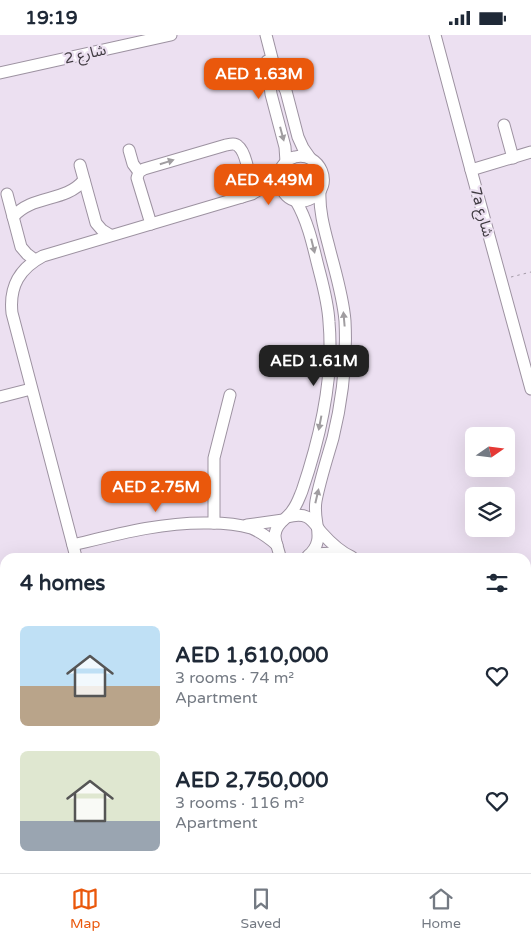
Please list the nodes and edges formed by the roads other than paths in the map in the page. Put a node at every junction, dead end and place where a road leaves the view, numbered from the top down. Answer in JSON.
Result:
{"nodes":[{"id":1,"x":171,"y":35,"type":"edge"},
{"id":2,"x":436,"y":35,"type":"edge"},
{"id":3,"x":264,"y":39,"type":"edge"},
{"id":4,"x":0,"y":73,"type":"edge"},
{"id":5,"x":504,"y":125,"type":"dead end"},
{"id":6,"x":129,"y":151,"type":"dead end"},
{"id":7,"x":531,"y":152,"type":"edge"},
{"id":8,"x":513,"y":157,"type":"junction"},
{"id":9,"x":310,"y":158,"type":"junction"},
{"id":10,"x":80,"y":165,"type":"dead end"},
{"id":11,"x":283,"y":166,"type":"junction"},
{"id":12,"x":471,"y":170,"type":"junction"},
{"id":13,"x":139,"y":173,"type":"junction"},
{"id":14,"x":84,"y":179,"type":"junction"},
{"id":15,"x":320,"y":191,"type":"junction"},
{"id":16,"x":70,"y":192,"type":"junction"},
{"id":17,"x":89,"y":195,"type":"junction"},
{"id":18,"x":247,"y":195,"type":"junction"},
{"id":19,"x":291,"y":198,"type":"junction"},
{"id":20,"x":28,"y":205,"type":"junction"},
{"id":21,"x":14,"y":217,"type":"junction"},
{"id":22,"x":96,"y":223,"type":"junction"},
{"id":23,"x":151,"y":223,"type":"junction"},
{"id":24,"x":110,"y":235,"type":"junction"},
{"id":25,"x":91,"y":241,"type":"junction"},
{"id":26,"x":21,"y":247,"type":"junction"},
{"id":27,"x":35,"y":260,"type":"junction"},
{"id":28,"x":21,"y":274,"type":"junction"},
{"id":29,"x":0,"y":294,"type":"edge"},
{"id":30,"x":11,"y":302,"type":"junction"},
{"id":31,"x":31,"y":389,"type":"junction"},
{"id":32,"x":531,"y":389,"type":"edge"},
{"id":33,"x":230,"y":395,"type":"dead end"},
{"id":34,"x":0,"y":397,"type":"edge"},
{"id":35,"x":285,"y":518,"type":"junction"},
{"id":36,"x":214,"y":523,"type":"junction"},
{"id":37,"x":243,"y":526,"type":"junction"},
{"id":38,"x":317,"y":527,"type":"junction"},
{"id":39,"x":73,"y":545,"type":"junction"},
{"id":40,"x":277,"y":545,"type":"junction"},
{"id":41,"x":75,"y":553,"type":"edge"},
{"id":42,"x":279,"y":553,"type":"edge"},
{"id":43,"x":311,"y":553,"type":"edge"},
{"id":44,"x":346,"y":553,"type":"edge"}],
"edges":[{"from":1,"to":4,"type":"street","name":"شارع 2"},
{"from":2,"to":12,"type":"street","name":"7a شارع"},
{"from":3,"to":9,"type":"street"},
{"from":3,"to":11,"type":"street","one_way":true},
{"from":5,"to":8,"type":"street"},
{"from":6,"to":13,"type":"street"},
{"from":7,"to":8,"type":"street"},
{"from":8,"to":12,"type":"street"},
{"from":9,"to":11,"type":"street"},
{"from":9,"to":15,"type":"street"},
{"from":10,"to":14,"type":"street"},
{"from":11,"to":18,"type":"street"},
{"from":11,"to":19,"type":"street"},
{"from":12,"to":32,"type":"street","name":"7a شارع"},
{"from":13,"to":18,"type":"street","one_way":true},
{"from":13,"to":23,"type":"street"},
{"from":14,"to":16,"type":"street"},
{"from":14,"to":17,"type":"street"},
{"from":15,"to":19,"type":"street"},
{"from":38,"to":15,"type":"street","one_way":true},
{"from":16,"to":17,"type":"street"},
{"from":16,"to":20,"type":"street"},
{"from":17,"to":22,"type":"street"},
{"from":18,"to":19,"type":"street"},
{"from":18,"to":23,"type":"street"},
{"from":19,"to":35,"type":"street","one_way":true},
{"from":20,"to":21,"type":"street"},
{"from":20,"to":21,"type":"street"},
{"from":21,"to":26,"type":"street"},
{"from":22,"to":24,"type":"street"},
{"from":22,"to":25,"type":"street"},
{"from":23,"to":24,"type":"street"},
{"from":24,"to":25,"type":"street"},
{"from":25,"to":27,"type":"street"},
{"from":26,"to":27,"type":"street"},
{"from":26,"to":28,"type":"street"},
{"from":27,"to":28,"type":"street"},
{"from":28,"to":30,"type":"street"},
{"from":29,"to":30,"type":"street"},
{"from":30,"to":31,"type":"street"},
{"from":31,"to":34,"type":"street"},
{"from":31,"to":39,"type":"street"},
{"from":33,"to":36,"type":"street"},
{"from":35,"to":37,"type":"street"},
{"from":35,"to":38,"type":"street"},
{"from":35,"to":40,"type":"street"},
{"from":36,"to":37,"type":"street"},
{"from":36,"to":39,"type":"street"},
{"from":37,"to":40,"type":"street"},
{"from":38,"to":43,"type":"street"},
{"from":38,"to":44,"type":"street"},
{"from":39,"to":41,"type":"street"},
{"from":40,"to":42,"type":"street"}]}
